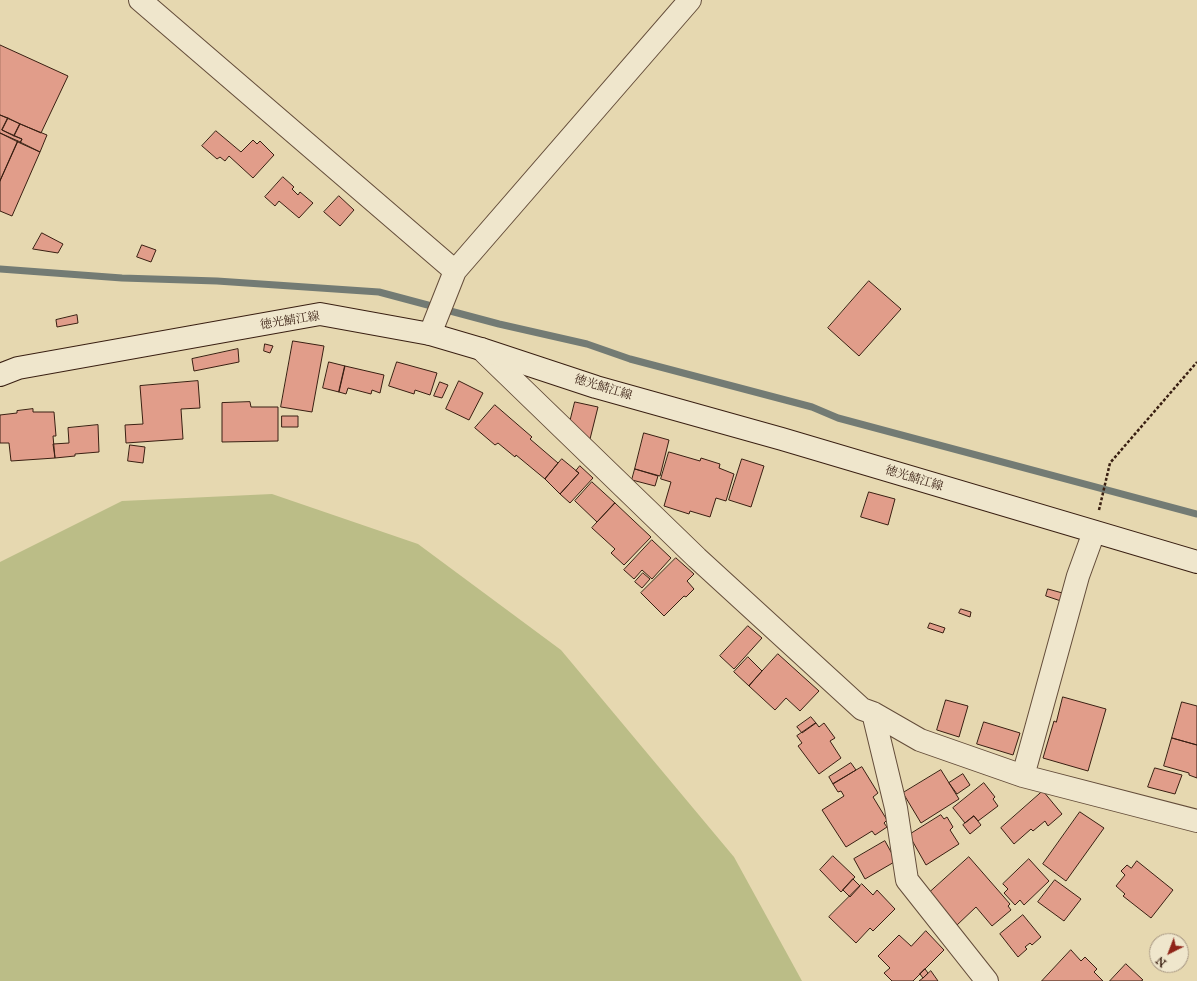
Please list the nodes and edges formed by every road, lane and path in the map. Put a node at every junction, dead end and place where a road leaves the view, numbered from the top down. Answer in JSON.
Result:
{"nodes":[{"id":1,"x":140,"y":0,"type":"edge"},
{"id":2,"x":690,"y":0,"type":"edge"},
{"id":3,"x":455,"y":272,"type":"junction"},
{"id":4,"x":430,"y":334,"type":"junction"},
{"id":5,"x":481,"y":349,"type":"junction"},
{"id":6,"x":1197,"y":362,"type":"edge"},
{"id":7,"x":0,"y":375,"type":"edge"},
{"id":8,"x":1094,"y":532,"type":"junction"},
{"id":9,"x":1197,"y":562,"type":"edge"},
{"id":10,"x":873,"y":713,"type":"junction"},
{"id":11,"x":1023,"y":776,"type":"junction"},
{"id":12,"x":1197,"y":821,"type":"edge"},
{"id":13,"x":987,"y":981,"type":"edge"}],
"edges":[{"from":1,"to":3,"type":"street"},
{"from":2,"to":3,"type":"street"},
{"from":3,"to":4,"type":"street"},
{"from":4,"to":5,"type":"street","name":"徳光鯖江線"},
{"from":4,"to":7,"type":"street","name":"徳光鯖江線"},
{"from":5,"to":8,"type":"street","name":"徳光鯖江線"},
{"from":5,"to":10,"type":"street"},
{"from":6,"to":8,"type":"path"},
{"from":8,"to":9,"type":"street","name":"徳光鯖江線"},
{"from":8,"to":11,"type":"street"},
{"from":10,"to":11,"type":"street"},
{"from":10,"to":13,"type":"street"},
{"from":11,"to":12,"type":"street"}]}
